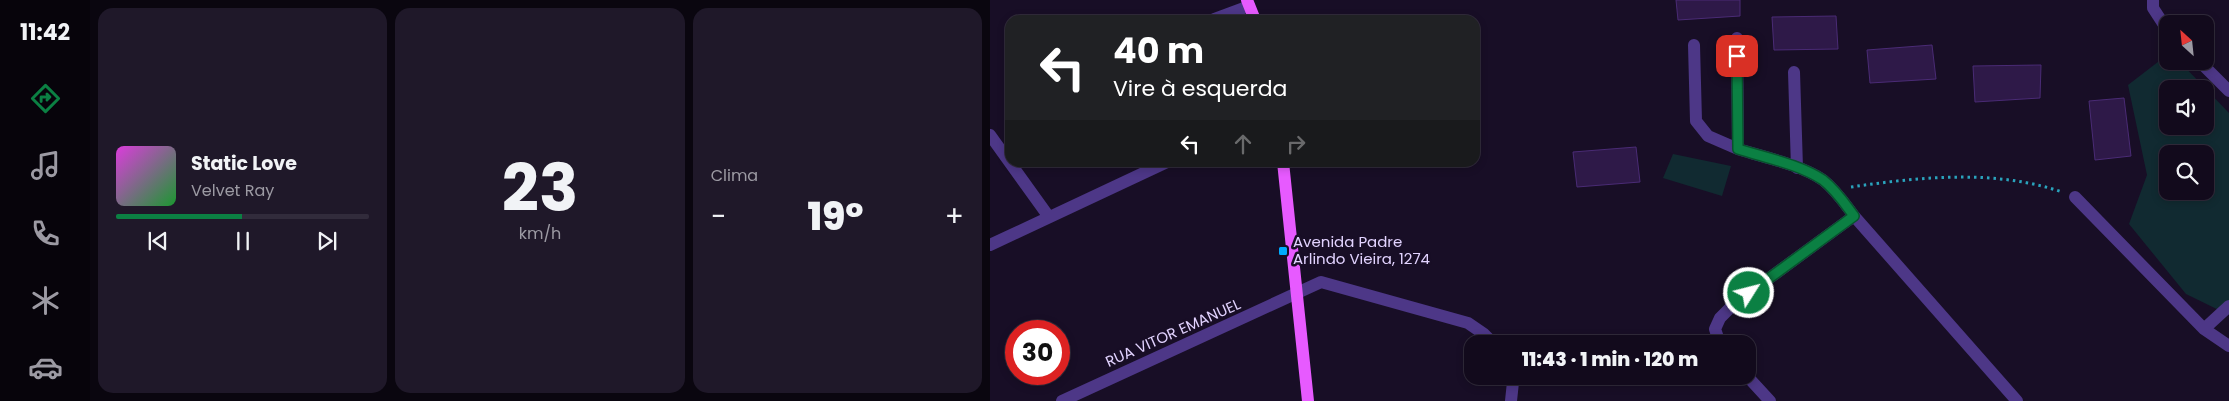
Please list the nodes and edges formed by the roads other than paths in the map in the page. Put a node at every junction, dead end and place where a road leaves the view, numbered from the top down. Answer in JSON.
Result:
{"nodes":[{"id":1,"x":2154,"y":0,"type":"edge"},
{"id":2,"x":1248,"y":3,"type":"edge"},
{"id":3,"x":1222,"y":15,"type":"edge"},
{"id":4,"x":1253,"y":15,"type":"edge"},
{"id":5,"x":2159,"y":21,"type":"edge"},
{"id":6,"x":1737,"y":38,"type":"dead end"},
{"id":7,"x":1694,"y":45,"type":"dead end"},
{"id":8,"x":2208,"y":70,"type":"edge"},
{"id":9,"x":1794,"y":72,"type":"dead end"},
{"id":10,"x":2229,"y":91,"type":"edge"},
{"id":11,"x":990,"y":136,"type":"edge"},
{"id":12,"x":1738,"y":149,"type":"junction"},
{"id":13,"x":1005,"y":157,"type":"edge"},
{"id":14,"x":1013,"y":167,"type":"edge"},
{"id":15,"x":1156,"y":167,"type":"edge"},
{"id":16,"x":1284,"y":167,"type":"edge"},
{"id":17,"x":1797,"y":168,"type":"junction"},
{"id":18,"x":2074,"y":196,"type":"road end"},
{"id":19,"x":1854,"y":216,"type":"junction"},
{"id":20,"x":1049,"y":217,"type":"junction"},
{"id":21,"x":990,"y":245,"type":"edge"},
{"id":22,"x":1297,"y":294,"type":"junction"},
{"id":23,"x":2229,"y":306,"type":"edge"},
{"id":24,"x":2204,"y":329,"type":"junction"},
{"id":25,"x":1485,"y":335,"type":"edge"},
{"id":26,"x":1717,"y":335,"type":"edge"},
{"id":27,"x":2229,"y":346,"type":"edge"},
{"id":28,"x":1513,"y":385,"type":"edge"},
{"id":29,"x":1755,"y":385,"type":"edge"},
{"id":30,"x":1062,"y":401,"type":"edge"},
{"id":31,"x":1308,"y":401,"type":"edge"},
{"id":32,"x":1510,"y":401,"type":"edge"},
{"id":33,"x":1770,"y":401,"type":"edge"},
{"id":34,"x":2017,"y":401,"type":"edge"}],
"edges":[{"from":1,"to":5,"type":"street"},
{"from":2,"to":3,"type":"street"},
{"from":2,"to":4,"type":"main road"},
{"from":6,"to":12,"type":"street"},
{"from":7,"to":12,"type":"street"},
{"from":8,"to":10,"type":"street"},
{"from":9,"to":17,"type":"street"},
{"from":11,"to":13,"type":"street"},
{"from":12,"to":17,"type":"street"},
{"from":14,"to":20,"type":"street"},
{"from":15,"to":20,"type":"street"},
{"from":16,"to":22,"type":"main road"},
{"from":17,"to":19,"type":"street"},
{"from":18,"to":24,"type":"street"},
{"from":19,"to":26,"type":"street"},
{"from":19,"to":34,"type":"street"},
{"from":20,"to":21,"type":"street"},
{"from":22,"to":25,"type":"street","name":"RUA VITOR EMANUEL"},
{"from":22,"to":30,"type":"street","name":"RUA VITOR EMANUEL"},
{"from":22,"to":31,"type":"main road"},
{"from":23,"to":24,"type":"street"},
{"from":24,"to":27,"type":"street"},
{"from":28,"to":32,"type":"street"},
{"from":29,"to":33,"type":"street"}]}
